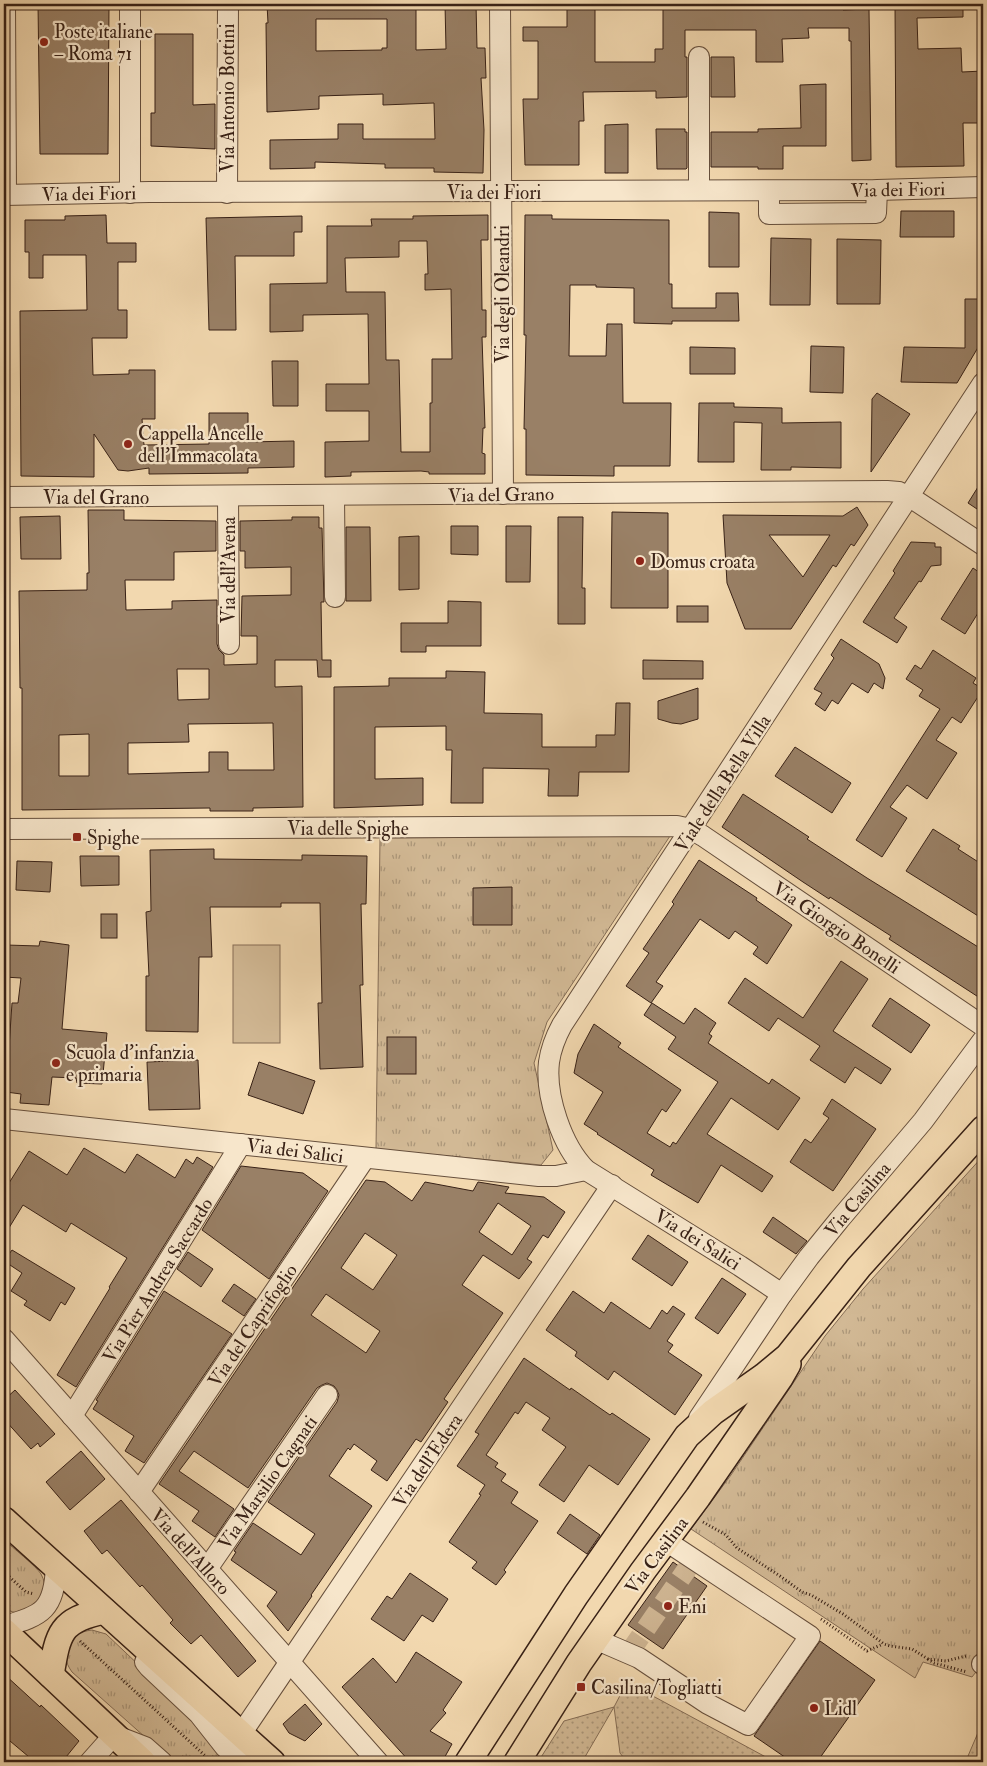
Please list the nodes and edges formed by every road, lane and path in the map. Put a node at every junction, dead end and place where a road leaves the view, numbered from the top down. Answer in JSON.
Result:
{"nodes":[{"id":1,"x":5,"y":4,"type":"edge"},
{"id":2,"x":130,"y":4,"type":"edge"},
{"id":3,"x":228,"y":4,"type":"edge"},
{"id":4,"x":500,"y":4,"type":"edge"},
{"id":5,"x":699,"y":57,"type":"dead end"},
{"id":6,"x":983,"y":187,"type":"edge"},
{"id":7,"x":698,"y":190,"type":"junction"},
{"id":8,"x":227,"y":192,"type":"junction"},
{"id":9,"x":502,"y":192,"type":"junction"},
{"id":10,"x":130,"y":193,"type":"junction"},
{"id":11,"x":5,"y":195,"type":"edge"},
{"id":12,"x":983,"y":383,"type":"edge"},
{"id":13,"x":503,"y":494,"type":"junction"},
{"id":14,"x":228,"y":496,"type":"junction"},
{"id":15,"x":334,"y":496,"type":"junction"},
{"id":16,"x":910,"y":496,"type":"junction"},
{"id":17,"x":4,"y":497,"type":"edge"},
{"id":18,"x":983,"y":545,"type":"edge"},
{"id":19,"x":335,"y":597,"type":"dead end"},
{"id":20,"x":229,"y":644,"type":"dead end"},
{"id":21,"x":4,"y":829,"type":"edge"},
{"id":22,"x":691,"y":829,"type":"junction"},
{"id":23,"x":983,"y":1026,"type":"edge"},
{"id":24,"x":983,"y":1040,"type":"edge"},
{"id":25,"x":4,"y":1119,"type":"edge"},
{"id":26,"x":983,"y":1129,"type":"edge"},
{"id":27,"x":241,"y":1144,"type":"junction"},
{"id":28,"x":365,"y":1158,"type":"junction"},
{"id":29,"x":586,"y":1170,"type":"junction"},
{"id":30,"x":612,"y":1186,"type":"junction"},
{"id":31,"x":782,"y":1294,"type":"junction"},
{"id":32,"x":4,"y":1339,"type":"edge"},
{"id":33,"x":795,"y":1348,"type":"junction"},
{"id":34,"x":327,"y":1395,"type":"dead end"},
{"id":35,"x":72,"y":1416,"type":"junction"},
{"id":36,"x":687,"y":1436,"type":"junction"},
{"id":37,"x":139,"y":1492,"type":"junction"},
{"id":38,"x":687,"y":1513,"type":"junction"},
{"id":39,"x":7,"y":1524,"type":"edge"},
{"id":40,"x":666,"y":1541,"type":"junction"},
{"id":41,"x":56,"y":1567,"type":"junction"},
{"id":42,"x":207,"y":1569,"type":"junction"},
{"id":43,"x":4,"y":1572,"type":"edge"},
{"id":44,"x":36,"y":1595,"type":"dead end"},
{"id":45,"x":104,"y":1611,"type":"junction"},
{"id":46,"x":4,"y":1626,"type":"edge"},
{"id":47,"x":819,"y":1626,"type":"dead end"},
{"id":48,"x":126,"y":1630,"type":"junction"},
{"id":49,"x":4,"y":1631,"type":"edge"},
{"id":50,"x":76,"y":1635,"type":"dead end"},
{"id":51,"x":595,"y":1639,"type":"junction"},
{"id":52,"x":884,"y":1644,"type":"junction"},
{"id":53,"x":928,"y":1659,"type":"junction"},
{"id":54,"x":978,"y":1661,"type":"edge"},
{"id":55,"x":290,"y":1662,"type":"junction"},
{"id":56,"x":51,"y":1675,"type":"junction"},
{"id":57,"x":241,"y":1734,"type":"junction"},
{"id":58,"x":114,"y":1735,"type":"junction"},
{"id":59,"x":90,"y":1762,"type":"edge"},
{"id":60,"x":144,"y":1762,"type":"edge"},
{"id":61,"x":162,"y":1762,"type":"edge"},
{"id":62,"x":212,"y":1762,"type":"edge"},
{"id":63,"x":243,"y":1762,"type":"edge"},
{"id":64,"x":272,"y":1762,"type":"edge"},
{"id":65,"x":378,"y":1762,"type":"edge"},
{"id":66,"x":468,"y":1762,"type":"edge"},
{"id":67,"x":517,"y":1762,"type":"edge"}],
"edges":[{"from":1,"to":11,"type":"street"},
{"from":2,"to":10,"type":"street"},
{"from":3,"to":8,"type":"street","name":"Via Antonio Bottini"},
{"from":4,"to":9,"type":"street","name":"Via degli Oleandri"},
{"from":5,"to":7,"type":"street"},
{"from":6,"to":7,"type":"street","name":"Via dei Fiori"},
{"from":7,"to":9,"type":"street","name":"Via dei Fiori"},
{"from":8,"to":9,"type":"street","name":"Via dei Fiori"},
{"from":8,"to":10,"type":"street","name":"Via dei Fiori"},
{"from":9,"to":13,"type":"street","name":"Via degli Oleandri"},
{"from":10,"to":11,"type":"street","name":"Via dei Fiori"},
{"from":12,"to":16,"type":"street","name":"Viale della Bella Villa"},
{"from":13,"to":15,"type":"street","name":"Via del Grano"},
{"from":13,"to":16,"type":"street","name":"Via del Grano"},
{"from":14,"to":15,"type":"street","name":"Via del Grano"},
{"from":14,"to":17,"type":"street","name":"Via del Grano"},
{"from":14,"to":20,"type":"street","name":"Via dell'Avena"},
{"from":15,"to":19,"type":"street"},
{"from":16,"to":18,"type":"street","name":"Via del Grano"},
{"from":16,"to":22,"type":"street","name":"Viale della Bella Villa"},
{"from":21,"to":22,"type":"street","name":"Via delle Spighe"},
{"from":22,"to":23,"type":"street","name":"Via Giorgio Bonelli"},
{"from":22,"to":29,"type":"street","name":"Viale della Bella Villa"},
{"from":24,"to":31,"type":"street","name":"Via Casilina"},
{"from":25,"to":27,"type":"street","name":"Via dei Salici"},
{"from":26,"to":33,"type":"main road","name":"Via Casilina"},
{"from":27,"to":28,"type":"street","name":"Via dei Salici"},
{"from":27,"to":35,"type":"street","name":"Via Pier Andrea Saccardo"},
{"from":28,"to":29,"type":"street","name":"Via dei Salici"},
{"from":28,"to":37,"type":"street","name":"Via del Caprifoglio"},
{"from":29,"to":30,"type":"street","name":"Viale della Bella Villa"},
{"from":30,"to":31,"type":"street","name":"Via dei Salici"},
{"from":30,"to":55,"type":"street","name":"Via dell'Edera"},
{"from":31,"to":36,"type":"street","name":"Via Casilina"},
{"from":32,"to":35,"type":"street","name":"Via dell'Alloro"},
{"from":33,"to":36,"type":"main road","name":"Via Casilina"},
{"from":33,"to":38,"type":"main road","name":"Via Casilina"},
{"from":34,"to":42,"type":"street","name":"Via Marsilio Cagnati"},
{"from":35,"to":37,"type":"street","name":"Via dell'Alloro"},
{"from":36,"to":66,"type":"main road","name":"Via Casilina"},
{"from":37,"to":42,"type":"street","name":"Via dell'Alloro"},
{"from":38,"to":40,"type":"main road","name":"Via Casilina"},
{"from":38,"to":52,"type":"path"},
{"from":39,"to":41,"type":"main road"},
{"from":40,"to":51,"type":"main road","name":"Via Casilina"},
{"from":40,"to":51,"type":"street"},
{"from":41,"to":45,"type":"main road"},
{"from":41,"to":46,"type":"street"},
{"from":42,"to":55,"type":"street","name":"Via dell'Alloro"},
{"from":43,"to":44,"type":"path"},
{"from":45,"to":48,"type":"main road"},
{"from":45,"to":56,"type":"main road"},
{"from":47,"to":52,"type":"path"},
{"from":48,"to":57,"type":"main road"},
{"from":48,"to":63,"type":"street"},
{"from":49,"to":56,"type":"main road"},
{"from":50,"to":62,"type":"path"},
{"from":51,"to":67,"type":"main road","name":"Via Casilina"},
{"from":52,"to":53,"type":"path"},
{"from":53,"to":54,"type":"path"},
{"from":53,"to":54,"type":"path"},
{"from":55,"to":57,"type":"street","name":"Via dell'Edera"},
{"from":55,"to":65,"type":"street","name":"Via dell'Alloro"},
{"from":56,"to":58,"type":"main road"},
{"from":57,"to":64,"type":"main road"},
{"from":58,"to":59,"type":"street"},
{"from":58,"to":60,"type":"main road"},
{"from":58,"to":61,"type":"street"}]}
